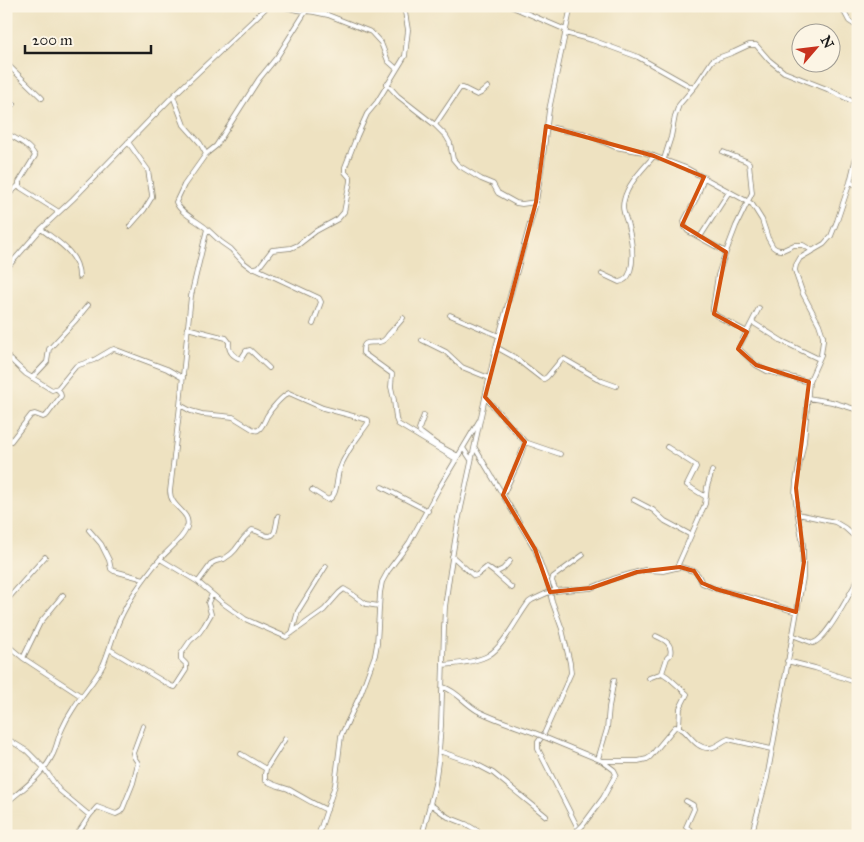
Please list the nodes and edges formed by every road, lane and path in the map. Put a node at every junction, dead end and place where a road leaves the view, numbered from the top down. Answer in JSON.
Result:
{"nodes":[{"id":1,"x":268,"y":6,"type":"edge"},
{"id":2,"x":280,"y":6,"type":"edge"},
{"id":3,"x":404,"y":6,"type":"edge"},
{"id":4,"x":510,"y":6,"type":"edge"},
{"id":5,"x":571,"y":6,"type":"edge"},
{"id":6,"x":841,"y":6,"type":"edge"},
{"id":7,"x":306,"y":11,"type":"junction"},
{"id":8,"x":858,"y":27,"type":"edge"},
{"id":9,"x":566,"y":32,"type":"junction"},
{"id":10,"x":6,"y":63,"type":"edge"},
{"id":11,"x":397,"y":70,"type":"junction"},
{"id":12,"x":387,"y":84,"type":"junction"},
{"id":13,"x":488,"y":87,"type":"dead end"},
{"id":14,"x":692,"y":88,"type":"junction"},
{"id":15,"x":174,"y":96,"type":"junction"},
{"id":16,"x":6,"y":98,"type":"edge"},
{"id":17,"x":42,"y":98,"type":"dead end"},
{"id":18,"x":14,"y":104,"type":"dead end"},
{"id":19,"x":858,"y":104,"type":"edge"},
{"id":20,"x":435,"y":125,"type":"junction"},
{"id":21,"x":546,"y":126,"type":"junction"},
{"id":22,"x":6,"y":133,"type":"edge"},
{"id":23,"x":128,"y":142,"type":"junction"},
{"id":24,"x":858,"y":149,"type":"edge"},
{"id":25,"x":723,"y":152,"type":"dead end"},
{"id":26,"x":206,"y":154,"type":"junction"},
{"id":27,"x":654,"y":156,"type":"junction"},
{"id":28,"x":664,"y":159,"type":"junction"},
{"id":29,"x":704,"y":177,"type":"junction"},
{"id":30,"x":850,"y":182,"type":"junction"},
{"id":31,"x":19,"y":185,"type":"junction"},
{"id":32,"x":858,"y":186,"type":"edge"},
{"id":33,"x":729,"y":192,"type":"junction"},
{"id":34,"x":6,"y":197,"type":"edge"},
{"id":35,"x":748,"y":201,"type":"junction"},
{"id":36,"x":536,"y":202,"type":"junction"},
{"id":37,"x":59,"y":212,"type":"junction"},
{"id":38,"x":130,"y":226,"type":"dead end"},
{"id":39,"x":42,"y":229,"type":"junction"},
{"id":40,"x":207,"y":229,"type":"junction"},
{"id":41,"x":700,"y":238,"type":"junction"},
{"id":42,"x":813,"y":251,"type":"junction"},
{"id":43,"x":726,"y":252,"type":"junction"},
{"id":44,"x":256,"y":268,"type":"junction"},
{"id":45,"x":6,"y":270,"type":"edge"},
{"id":46,"x":602,"y":274,"type":"dead end"},
{"id":47,"x":79,"y":277,"type":"dead end"},
{"id":48,"x":88,"y":305,"type":"dead end"},
{"id":49,"x":759,"y":308,"type":"dead end"},
{"id":50,"x":450,"y":315,"type":"dead end"},
{"id":51,"x":403,"y":318,"type":"dead end"},
{"id":52,"x":752,"y":322,"type":"junction"},
{"id":53,"x":313,"y":324,"type":"dead end"},
{"id":54,"x":187,"y":328,"type":"junction"},
{"id":55,"x":747,"y":332,"type":"junction"},
{"id":56,"x":499,"y":336,"type":"junction"},
{"id":57,"x":422,"y":340,"type":"dead end"},
{"id":58,"x":496,"y":348,"type":"junction"},
{"id":59,"x":6,"y":355,"type":"edge"},
{"id":60,"x":820,"y":359,"type":"junction"},
{"id":61,"x":269,"y":368,"type":"dead end"},
{"id":62,"x":32,"y":378,"type":"junction"},
{"id":63,"x":183,"y":378,"type":"junction"},
{"id":64,"x":489,"y":378,"type":"junction"},
{"id":65,"x":809,"y":382,"type":"junction"},
{"id":66,"x":616,"y":386,"type":"dead end"},
{"id":67,"x":57,"y":389,"type":"junction"},
{"id":68,"x":485,"y":397,"type":"junction"},
{"id":69,"x":808,"y":398,"type":"junction"},
{"id":70,"x":180,"y":405,"type":"junction"},
{"id":71,"x":858,"y":410,"type":"edge"},
{"id":72,"x":424,"y":415,"type":"dead end"},
{"id":73,"x":482,"y":416,"type":"junction"},
{"id":74,"x":6,"y":441,"type":"edge"},
{"id":75,"x":525,"y":442,"type":"junction"},
{"id":76,"x":667,"y":446,"type":"dead end"},
{"id":77,"x":474,"y":447,"type":"junction"},
{"id":78,"x":464,"y":448,"type":"junction"},
{"id":79,"x":560,"y":454,"type":"dead end"},
{"id":80,"x":457,"y":458,"type":"junction"},
{"id":81,"x":471,"y":460,"type":"junction"},
{"id":82,"x":712,"y":471,"type":"dead end"},
{"id":83,"x":382,"y":487,"type":"dead end"},
{"id":84,"x":312,"y":490,"type":"dead end"},
{"id":85,"x":502,"y":495,"type":"junction"},
{"id":86,"x":706,"y":497,"type":"junction"},
{"id":87,"x":634,"y":500,"type":"dead end"},
{"id":88,"x":428,"y":511,"type":"junction"},
{"id":89,"x":798,"y":514,"type":"junction"},
{"id":90,"x":278,"y":516,"type":"dead end"},
{"id":91,"x":89,"y":530,"type":"dead end"},
{"id":92,"x":691,"y":534,"type":"junction"},
{"id":93,"x":856,"y":538,"type":"dead end"},
{"id":94,"x":583,"y":555,"type":"dead end"},
{"id":95,"x":452,"y":556,"type":"junction"},
{"id":96,"x":45,"y":557,"type":"dead end"},
{"id":97,"x":160,"y":558,"type":"junction"},
{"id":98,"x":510,"y":561,"type":"dead end"},
{"id":99,"x":326,"y":566,"type":"dead end"},
{"id":100,"x":677,"y":567,"type":"junction"},
{"id":101,"x":495,"y":573,"type":"junction"},
{"id":102,"x":144,"y":578,"type":"junction"},
{"id":103,"x":858,"y":579,"type":"edge"},
{"id":104,"x":198,"y":582,"type":"junction"},
{"id":105,"x":512,"y":588,"type":"dead end"},
{"id":106,"x":554,"y":591,"type":"junction"},
{"id":107,"x":212,"y":594,"type":"junction"},
{"id":108,"x":63,"y":595,"type":"dead end"},
{"id":109,"x":6,"y":601,"type":"edge"},
{"id":110,"x":379,"y":606,"type":"junction"},
{"id":111,"x":796,"y":612,"type":"junction"},
{"id":112,"x":292,"y":633,"type":"junction"},
{"id":113,"x":792,"y":635,"type":"junction"},
{"id":114,"x":656,"y":636,"type":"dead end"},
{"id":115,"x":6,"y":644,"type":"edge"},
{"id":116,"x":109,"y":649,"type":"junction"},
{"id":117,"x":23,"y":658,"type":"junction"},
{"id":118,"x":787,"y":660,"type":"junction"},
{"id":119,"x":443,"y":665,"type":"junction"},
{"id":120,"x":662,"y":673,"type":"junction"},
{"id":121,"x":649,"y":678,"type":"dead end"},
{"id":122,"x":614,"y":680,"type":"dead end"},
{"id":123,"x":858,"y":683,"type":"edge"},
{"id":124,"x":442,"y":687,"type":"junction"},
{"id":125,"x":81,"y":696,"type":"junction"},
{"id":126,"x":143,"y":726,"type":"dead end"},
{"id":127,"x":679,"y":727,"type":"junction"},
{"id":128,"x":285,"y":739,"type":"dead end"},
{"id":129,"x":6,"y":741,"type":"edge"},
{"id":130,"x":771,"y":749,"type":"junction"},
{"id":131,"x":439,"y":751,"type":"junction"},
{"id":132,"x":241,"y":754,"type":"dead end"},
{"id":133,"x":600,"y":760,"type":"junction"},
{"id":134,"x":44,"y":768,"type":"junction"},
{"id":135,"x":266,"y":769,"type":"junction"},
{"id":136,"x":686,"y":801,"type":"dead end"},
{"id":137,"x":6,"y":803,"type":"edge"},
{"id":138,"x":430,"y":804,"type":"junction"},
{"id":139,"x":327,"y":810,"type":"junction"},
{"id":140,"x":90,"y":816,"type":"junction"},
{"id":141,"x":546,"y":816,"type":"dead end"},
{"id":142,"x":574,"y":834,"type":"edge"},
{"id":143,"x":76,"y":836,"type":"edge"},
{"id":144,"x":318,"y":836,"type":"edge"},
{"id":145,"x":422,"y":836,"type":"edge"},
{"id":146,"x":486,"y":836,"type":"edge"},
{"id":147,"x":582,"y":836,"type":"edge"},
{"id":148,"x":698,"y":836,"type":"edge"},
{"id":149,"x":751,"y":836,"type":"edge"}],
"edges":[{"from":1,"to":15,"type":"street"},
{"from":2,"to":7,"type":"street"},
{"from":3,"to":11,"type":"street"},
{"from":4,"to":9,"type":"street"},
{"from":5,"to":9,"type":"street"},
{"from":6,"to":8,"type":"street"},
{"from":7,"to":11,"type":"street"},
{"from":7,"to":26,"type":"street"},
{"from":9,"to":14,"type":"street"},
{"from":9,"to":21,"type":"street"},
{"from":10,"to":17,"type":"street"},
{"from":11,"to":12,"type":"street"},
{"from":12,"to":20,"type":"street"},
{"from":12,"to":44,"type":"street"},
{"from":13,"to":20,"type":"street"},
{"from":14,"to":19,"type":"street"},
{"from":14,"to":28,"type":"street"},
{"from":15,"to":23,"type":"street"},
{"from":15,"to":26,"type":"street"},
{"from":16,"to":18,"type":"street"},
{"from":20,"to":36,"type":"street"},
{"from":21,"to":27,"type":"street"},
{"from":21,"to":36,"type":"street"},
{"from":22,"to":31,"type":"street"},
{"from":23,"to":37,"type":"street"},
{"from":23,"to":38,"type":"street"},
{"from":24,"to":30,"type":"street"},
{"from":25,"to":35,"type":"street"},
{"from":26,"to":40,"type":"street"},
{"from":27,"to":28,"type":"street"},
{"from":27,"to":46,"type":"street"},
{"from":28,"to":29,"type":"street"},
{"from":29,"to":33,"type":"street"},
{"from":29,"to":41,"type":"street"},
{"from":30,"to":32,"type":"street"},
{"from":30,"to":42,"type":"street"},
{"from":31,"to":34,"type":"street"},
{"from":31,"to":37,"type":"street"},
{"from":33,"to":35,"type":"street"},
{"from":33,"to":41,"type":"street"},
{"from":35,"to":42,"type":"street"},
{"from":35,"to":43,"type":"street"},
{"from":36,"to":56,"type":"street"},
{"from":37,"to":39,"type":"street"},
{"from":39,"to":45,"type":"street"},
{"from":39,"to":47,"type":"street"},
{"from":40,"to":44,"type":"street"},
{"from":40,"to":54,"type":"street"},
{"from":41,"to":43,"type":"street"},
{"from":42,"to":60,"type":"street"},
{"from":43,"to":55,"type":"street"},
{"from":44,"to":53,"type":"street"},
{"from":48,"to":62,"type":"street"},
{"from":49,"to":52,"type":"street"},
{"from":50,"to":56,"type":"street"},
{"from":51,"to":80,"type":"street"},
{"from":52,"to":55,"type":"street"},
{"from":52,"to":60,"type":"street"},
{"from":54,"to":61,"type":"street"},
{"from":54,"to":63,"type":"street"},
{"from":55,"to":65,"type":"street"},
{"from":56,"to":58,"type":"street"},
{"from":57,"to":64,"type":"street"},
{"from":58,"to":64,"type":"street"},
{"from":58,"to":66,"type":"street"},
{"from":59,"to":62,"type":"street"},
{"from":60,"to":65,"type":"street"},
{"from":62,"to":67,"type":"street"},
{"from":63,"to":67,"type":"street"},
{"from":63,"to":70,"type":"street"},
{"from":64,"to":68,"type":"street"},
{"from":65,"to":69,"type":"street"},
{"from":67,"to":74,"type":"street"},
{"from":68,"to":73,"type":"street"},
{"from":68,"to":75,"type":"street"},
{"from":69,"to":71,"type":"street"},
{"from":69,"to":89,"type":"street"},
{"from":70,"to":84,"type":"street"},
{"from":70,"to":97,"type":"street"},
{"from":72,"to":80,"type":"street"},
{"from":73,"to":77,"type":"street"},
{"from":73,"to":78,"type":"street"},
{"from":75,"to":79,"type":"street"},
{"from":75,"to":85,"type":"street"},
{"from":76,"to":86,"type":"street"},
{"from":77,"to":81,"type":"street"},
{"from":77,"to":85,"type":"street"},
{"from":78,"to":80,"type":"street"},
{"from":78,"to":81,"type":"street"},
{"from":80,"to":88,"type":"street"},
{"from":81,"to":95,"type":"street"},
{"from":82,"to":86,"type":"street"},
{"from":83,"to":88,"type":"street"},
{"from":85,"to":147,"type":"street"},
{"from":86,"to":92,"type":"street"},
{"from":87,"to":92,"type":"street"},
{"from":88,"to":110,"type":"street"},
{"from":89,"to":93,"type":"street"},
{"from":89,"to":111,"type":"street"},
{"from":90,"to":104,"type":"street"},
{"from":91,"to":102,"type":"street"},
{"from":92,"to":100,"type":"street"},
{"from":94,"to":106,"type":"street"},
{"from":95,"to":101,"type":"street"},
{"from":95,"to":119,"type":"street"},
{"from":96,"to":109,"type":"street"},
{"from":97,"to":102,"type":"street"},
{"from":97,"to":104,"type":"street"},
{"from":98,"to":101,"type":"street"},
{"from":99,"to":112,"type":"street"},
{"from":100,"to":106,"type":"street"},
{"from":100,"to":111,"type":"street"},
{"from":101,"to":105,"type":"street"},
{"from":102,"to":116,"type":"street"},
{"from":103,"to":113,"type":"street"},
{"from":104,"to":107,"type":"street"},
{"from":106,"to":119,"type":"street","bridge":true},
{"from":107,"to":112,"type":"street"},
{"from":107,"to":116,"type":"street"},
{"from":108,"to":117,"type":"street"},
{"from":110,"to":112,"type":"street"},
{"from":110,"to":139,"type":"street"},
{"from":111,"to":113,"type":"street"},
{"from":113,"to":118,"type":"street"},
{"from":114,"to":120,"type":"street"},
{"from":115,"to":117,"type":"street"},
{"from":116,"to":125,"type":"street"},
{"from":117,"to":125,"type":"street"},
{"from":118,"to":123,"type":"street"},
{"from":118,"to":130,"type":"street"},
{"from":119,"to":124,"type":"street"},
{"from":120,"to":121,"type":"street"},
{"from":120,"to":127,"type":"street"},
{"from":122,"to":133,"type":"street"},
{"from":124,"to":131,"type":"street"},
{"from":124,"to":133,"type":"street"},
{"from":125,"to":134,"type":"street"},
{"from":126,"to":140,"type":"street"},
{"from":127,"to":130,"type":"street"},
{"from":127,"to":133,"type":"street"},
{"from":128,"to":135,"type":"street"},
{"from":129,"to":134,"type":"street"},
{"from":130,"to":149,"type":"street"},
{"from":131,"to":138,"type":"street"},
{"from":131,"to":141,"type":"street"},
{"from":132,"to":135,"type":"street"},
{"from":133,"to":142,"type":"street","bridge":true},
{"from":134,"to":137,"type":"street"},
{"from":134,"to":140,"type":"street"},
{"from":135,"to":139,"type":"street"},
{"from":136,"to":148,"type":"street"},
{"from":138,"to":145,"type":"street"},
{"from":138,"to":146,"type":"street"},
{"from":139,"to":144,"type":"street"},
{"from":140,"to":143,"type":"street"}]}
